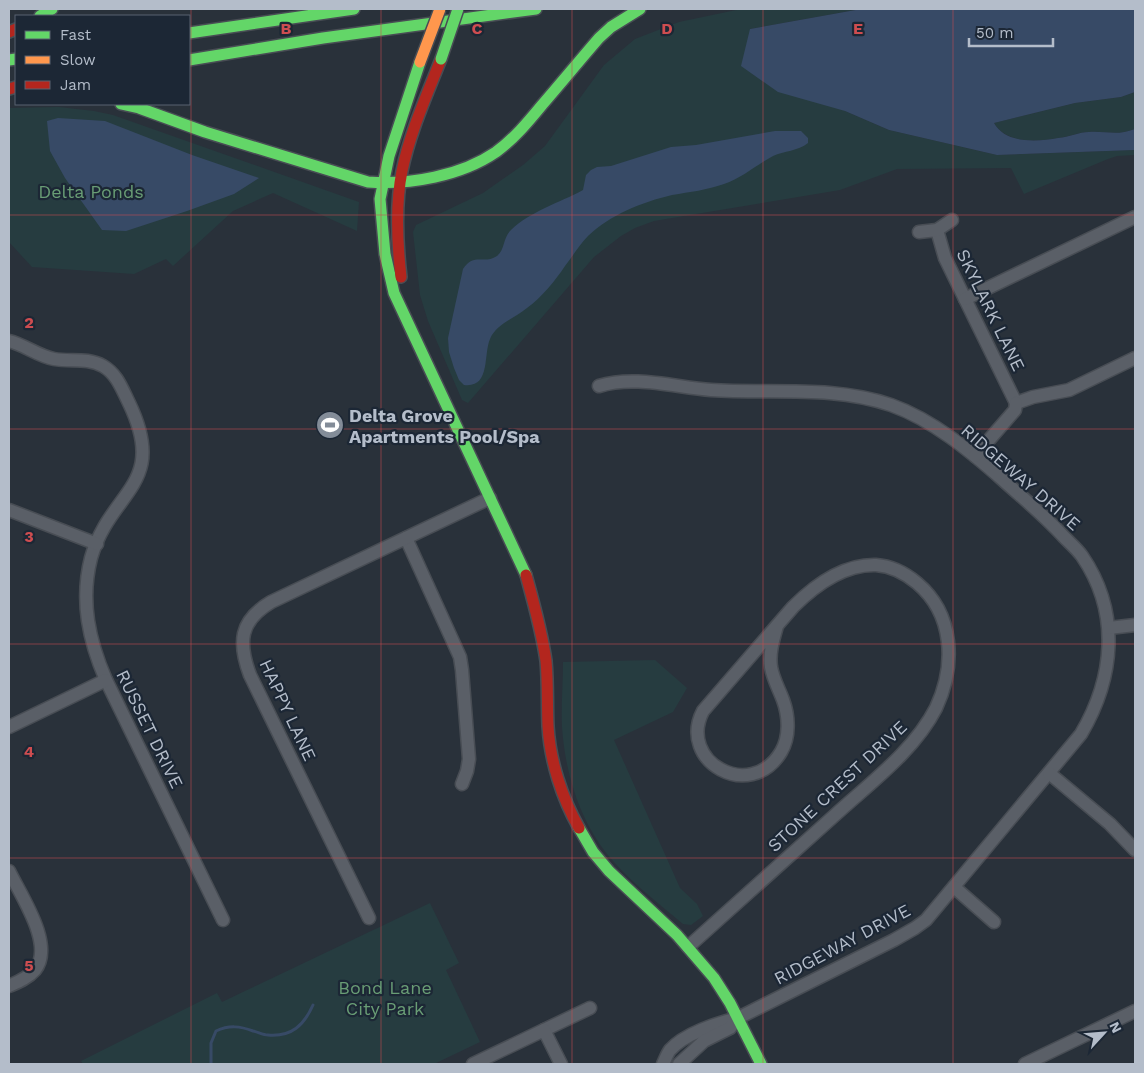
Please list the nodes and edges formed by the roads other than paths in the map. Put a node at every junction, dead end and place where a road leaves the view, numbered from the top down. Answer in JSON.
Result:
{"nodes":[{"id":1,"x":354,"y":9,"type":"edge"},
{"id":2,"x":440,"y":9,"type":"edge"},
{"id":3,"x":458,"y":9,"type":"edge"},
{"id":4,"x":536,"y":9,"type":"edge"},
{"id":5,"x":640,"y":9,"type":"edge"},
{"id":6,"x":190,"y":33,"type":"edge"},
{"id":7,"x":190,"y":60,"type":"edge"},
{"id":8,"x":126,"y":105,"type":"edge"},
{"id":9,"x":401,"y":182,"type":"junction"},
{"id":10,"x":383,"y":183,"type":"junction"},
{"id":11,"x":1135,"y":217,"type":"edge"},
{"id":12,"x":952,"y":220,"type":"dead end"},
{"id":13,"x":937,"y":230,"type":"junction"},
{"id":14,"x":919,"y":232,"type":"dead end"},
{"id":15,"x":965,"y":299,"type":"junction"},
{"id":16,"x":409,"y":322,"type":"junction"},
{"id":17,"x":9,"y":340,"type":"edge"},
{"id":18,"x":1135,"y":358,"type":"edge"},
{"id":19,"x":598,"y":386,"type":"dead end"},
{"id":20,"x":1016,"y":403,"type":"junction"},
{"id":21,"x":976,"y":456,"type":"junction"},
{"id":22,"x":490,"y":498,"type":"junction"},
{"id":23,"x":9,"y":510,"type":"edge"},
{"id":24,"x":406,"y":538,"type":"junction"},
{"id":25,"x":96,"y":544,"type":"junction"},
{"id":26,"x":1135,"y":625,"type":"edge"},
{"id":27,"x":777,"y":626,"type":"junction"},
{"id":28,"x":1109,"y":628,"type":"junction"},
{"id":29,"x":106,"y":680,"type":"junction"},
{"id":30,"x":9,"y":727,"type":"edge"},
{"id":31,"x":1049,"y":773,"type":"junction"},
{"id":32,"x":462,"y":784,"type":"dead end"},
{"id":33,"x":1135,"y":850,"type":"edge"},
{"id":34,"x":9,"y":871,"type":"edge"},
{"id":35,"x":954,"y":887,"type":"junction"},
{"id":36,"x":369,"y":918,"type":"dead end"},
{"id":37,"x":223,"y":920,"type":"dead end"},
{"id":38,"x":994,"y":922,"type":"dead end"},
{"id":39,"x":688,"y":947,"type":"junction"},
{"id":40,"x":9,"y":986,"type":"edge"},
{"id":41,"x":590,"y":1008,"type":"dead end"},
{"id":42,"x":1135,"y":1011,"type":"edge"},
{"id":43,"x":738,"y":1018,"type":"junction"},
{"id":44,"x":544,"y":1030,"type":"junction"},
{"id":45,"x":473,"y":1064,"type":"edge"},
{"id":46,"x":561,"y":1064,"type":"edge"},
{"id":47,"x":663,"y":1064,"type":"edge"},
{"id":48,"x":679,"y":1064,"type":"edge"},
{"id":49,"x":761,"y":1064,"type":"edge"},
{"id":50,"x":1025,"y":1064,"type":"edge"}],
"edges":[{"from":1,"to":6,"type":"main road"},
{"from":2,"to":10,"type":"main road","bridge":true},
{"from":3,"to":9,"type":"main road","bridge":true},
{"from":4,"to":7,"type":"main road"},
{"from":5,"to":9,"type":"main road"},
{"from":8,"to":10,"type":"main road"},
{"from":9,"to":10,"type":"main road"},
{"from":9,"to":16,"type":"main road"},
{"from":10,"to":16,"type":"main road"},
{"from":11,"to":15,"type":"street"},
{"from":12,"to":13,"type":"street"},
{"from":13,"to":14,"type":"street"},
{"from":13,"to":15,"type":"street","name":"SKYLARK LANE"},
{"from":15,"to":20,"type":"street","name":"SKYLARK LANE"},
{"from":16,"to":22,"type":"main road"},
{"from":17,"to":25,"type":"street","name":"RUSSET DRIVE"},
{"from":18,"to":20,"type":"street"},
{"from":19,"to":21,"type":"street","name":"RIDGEWAY DRIVE"},
{"from":20,"to":21,"type":"street"},
{"from":21,"to":28,"type":"street","name":"RIDGEWAY DRIVE"},
{"from":22,"to":24,"type":"street","name":"HAPPY LANE"},
{"from":22,"to":39,"type":"main road"},
{"from":23,"to":25,"type":"street"},
{"from":24,"to":32,"type":"street"},
{"from":24,"to":36,"type":"street","name":"HAPPY LANE"},
{"from":25,"to":29,"type":"street","name":"RUSSET DRIVE"},
{"from":26,"to":28,"type":"street"},
{"from":27,"to":27,"type":"street","name":"STONE CREST DRIVE"},
{"from":27,"to":39,"type":"street","name":"STONE CREST DRIVE"},
{"from":28,"to":31,"type":"street","name":"RIDGEWAY DRIVE"},
{"from":29,"to":30,"type":"street"},
{"from":29,"to":37,"type":"street","name":"RUSSET DRIVE"},
{"from":31,"to":33,"type":"street"},
{"from":31,"to":35,"type":"street","name":"RIDGEWAY DRIVE"},
{"from":34,"to":40,"type":"street"},
{"from":35,"to":38,"type":"street"},
{"from":35,"to":43,"type":"street","name":"RIDGEWAY DRIVE"},
{"from":39,"to":43,"type":"main road"},
{"from":41,"to":44,"type":"street"},
{"from":42,"to":50,"type":"street"},
{"from":43,"to":47,"type":"street"},
{"from":43,"to":48,"type":"street"},
{"from":43,"to":49,"type":"main road"},
{"from":44,"to":45,"type":"street"},
{"from":44,"to":46,"type":"street"}]}
